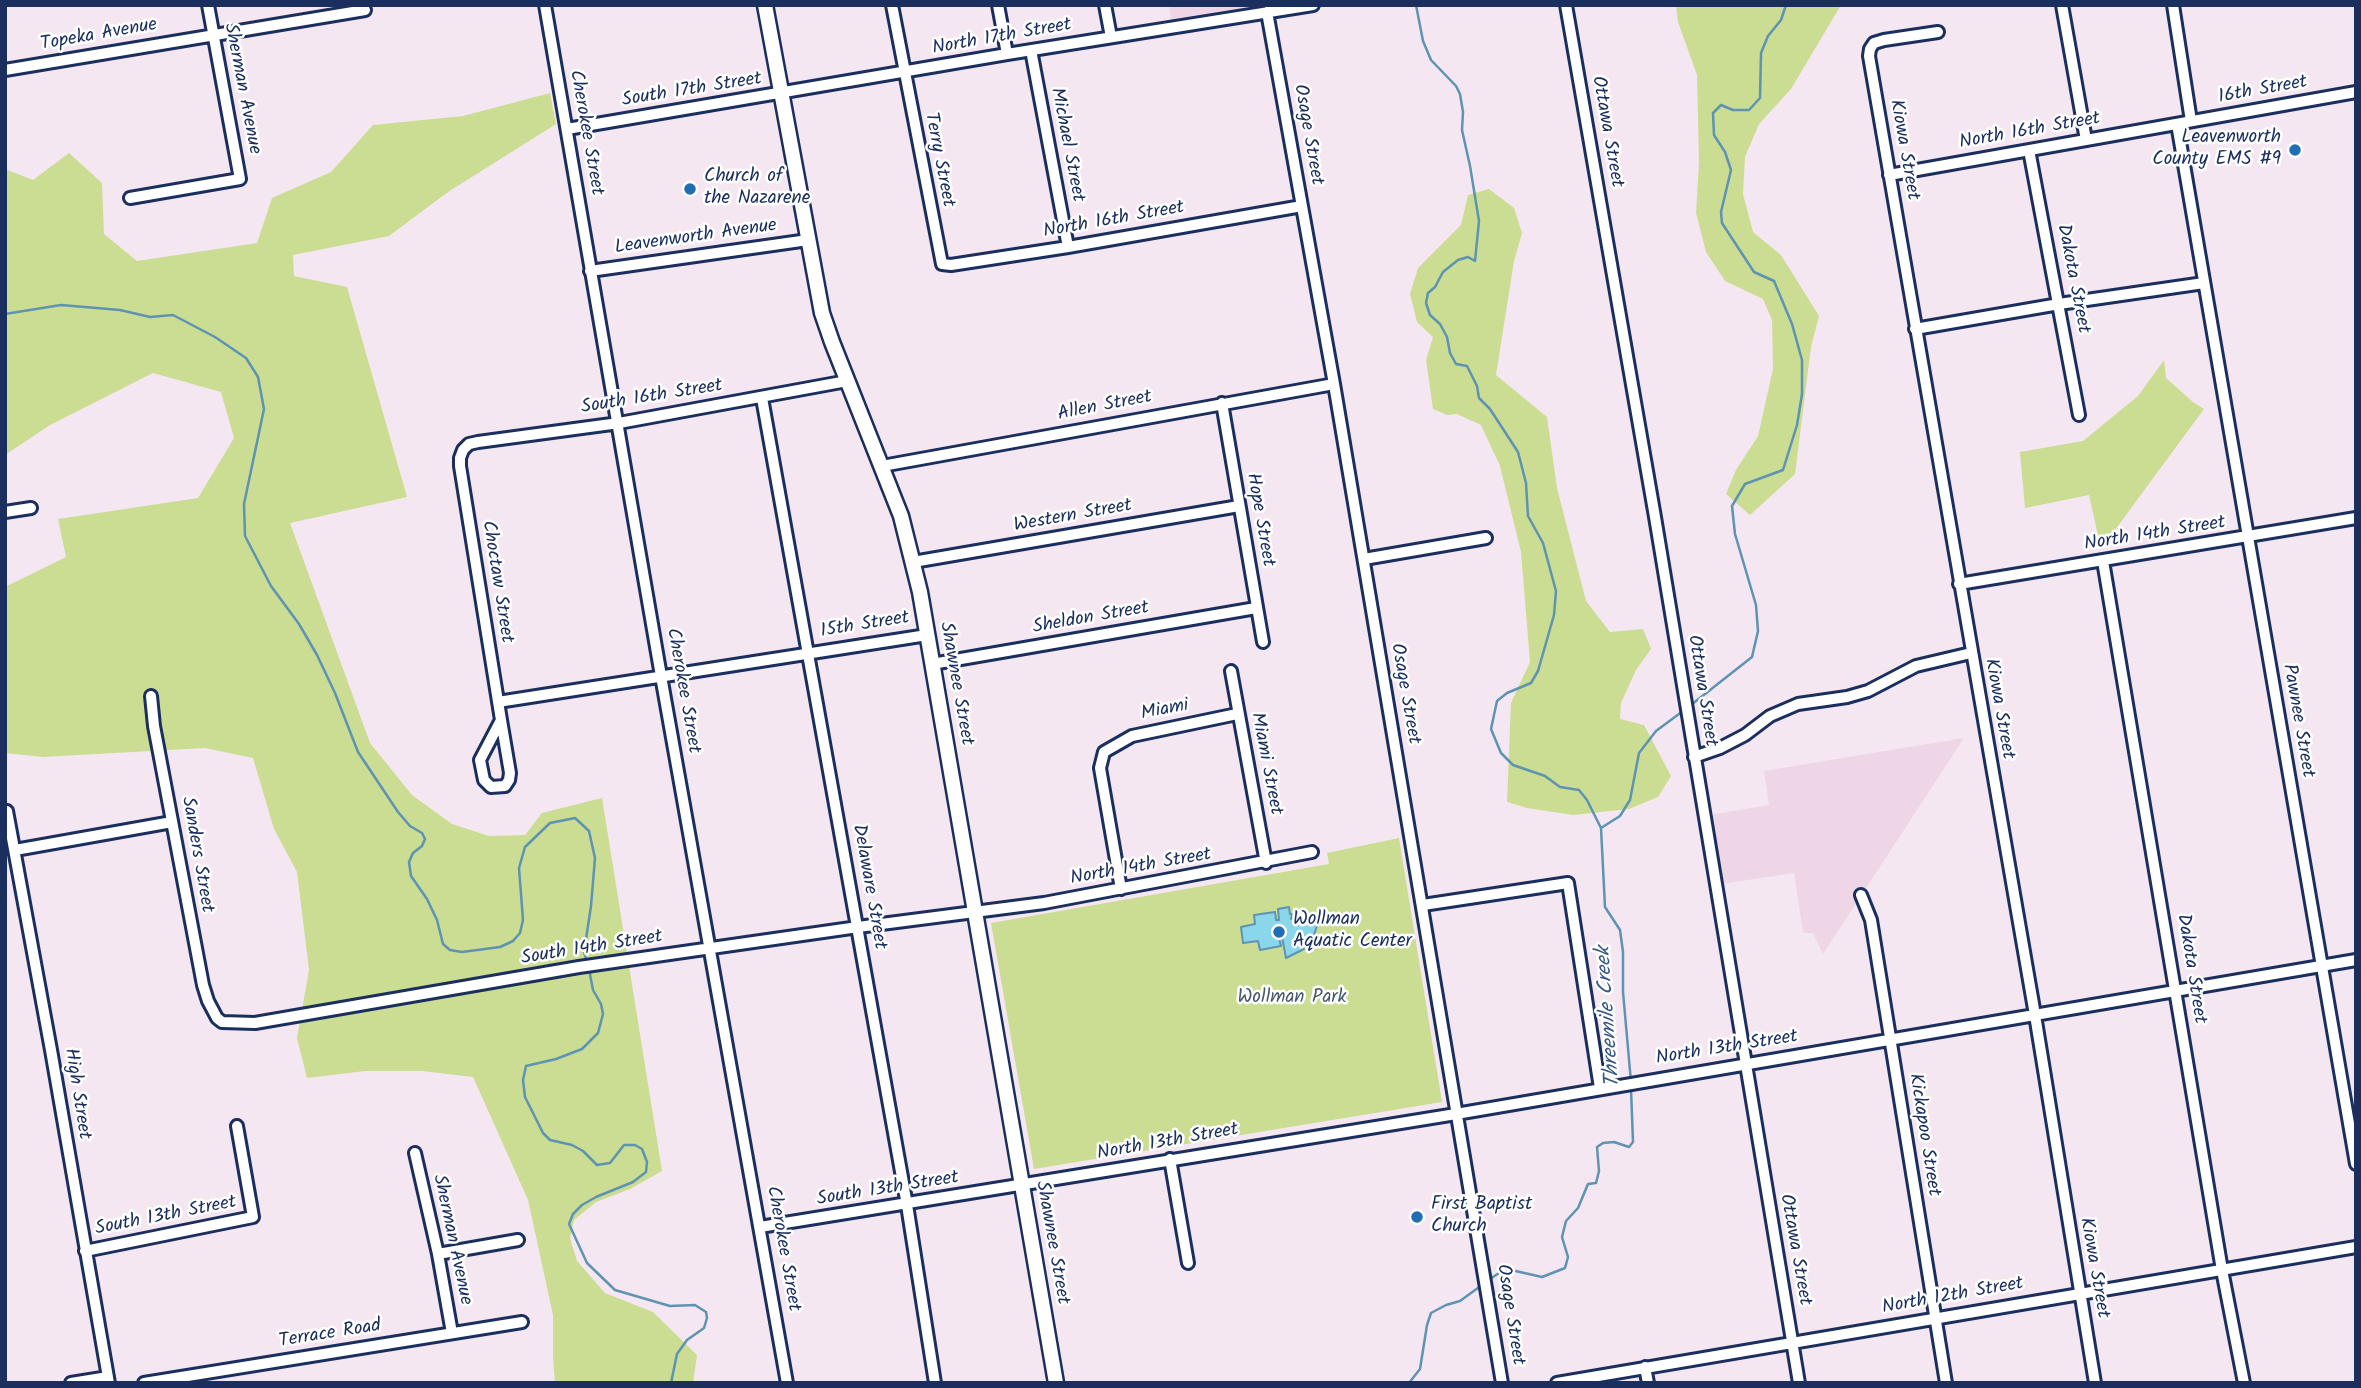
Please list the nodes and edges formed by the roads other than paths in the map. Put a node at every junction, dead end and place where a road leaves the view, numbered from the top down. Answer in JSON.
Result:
{"nodes":[{"id":1,"x":208,"y":5,"type":"edge"},
{"id":2,"x":545,"y":5,"type":"edge"},
{"id":3,"x":765,"y":5,"type":"edge"},
{"id":4,"x":892,"y":5,"type":"edge"},
{"id":5,"x":998,"y":5,"type":"edge"},
{"id":6,"x":1105,"y":5,"type":"edge"},
{"id":7,"x":1313,"y":5,"type":"edge"},
{"id":8,"x":1566,"y":5,"type":"edge"},
{"id":9,"x":2062,"y":5,"type":"edge"},
{"id":10,"x":2173,"y":5,"type":"edge"},
{"id":11,"x":365,"y":10,"type":"dead end"},
{"id":12,"x":1267,"y":12,"type":"junction"},
{"id":13,"x":1938,"y":32,"type":"dead end"},
{"id":14,"x":213,"y":35,"type":"junction"},
{"id":15,"x":1111,"y":37,"type":"junction"},
{"id":16,"x":1031,"y":50,"type":"junction"},
{"id":17,"x":1007,"y":54,"type":"junction"},
{"id":18,"x":5,"y":70,"type":"edge"},
{"id":19,"x":903,"y":73,"type":"junction"},
{"id":20,"x":2356,"y":92,"type":"edge"},
{"id":21,"x":782,"y":94,"type":"junction"},
{"id":22,"x":2191,"y":121,"type":"junction"},
{"id":23,"x":2177,"y":124,"type":"junction"},
{"id":24,"x":567,"y":129,"type":"junction"},
{"id":25,"x":2085,"y":140,"type":"junction"},
{"id":26,"x":2029,"y":150,"type":"junction"},
{"id":27,"x":1889,"y":175,"type":"junction"},
{"id":28,"x":130,"y":198,"type":"dead end"},
{"id":29,"x":1302,"y":206,"type":"junction"},
{"id":30,"x":807,"y":240,"type":"junction"},
{"id":31,"x":1068,"y":247,"type":"junction"},
{"id":32,"x":938,"y":255,"type":"joint"},
{"id":33,"x":590,"y":271,"type":"junction"},
{"id":34,"x":2204,"y":283,"type":"junction"},
{"id":35,"x":2059,"y":304,"type":"junction"},
{"id":36,"x":1915,"y":329,"type":"junction"},
{"id":37,"x":847,"y":381,"type":"junction"},
{"id":38,"x":1334,"y":384,"type":"junction"},
{"id":39,"x":762,"y":398,"type":"junction"},
{"id":40,"x":1222,"y":403,"type":"junction"},
{"id":41,"x":2079,"y":415,"type":"dead end"},
{"id":42,"x":619,"y":423,"type":"junction"},
{"id":43,"x":463,"y":450,"type":"joint"},
{"id":44,"x":882,"y":466,"type":"junction"},
{"id":45,"x":1239,"y":506,"type":"junction"},
{"id":46,"x":31,"y":508,"type":"dead end"},
{"id":47,"x":5,"y":512,"type":"edge"},
{"id":48,"x":2356,"y":518,"type":"edge"},
{"id":49,"x":2248,"y":537,"type":"junction"},
{"id":50,"x":1486,"y":538,"type":"dead end"},
{"id":51,"x":1364,"y":559,"type":"junction"},
{"id":52,"x":2103,"y":561,"type":"junction"},
{"id":53,"x":913,"y":562,"type":"junction"},
{"id":54,"x":1959,"y":584,"type":"junction"},
{"id":55,"x":1256,"y":608,"type":"junction"},
{"id":56,"x":927,"y":635,"type":"junction"},
{"id":57,"x":1263,"y":642,"type":"dead end"},
{"id":58,"x":809,"y":653,"type":"junction"},
{"id":59,"x":1971,"y":653,"type":"junction"},
{"id":60,"x":932,"y":664,"type":"junction"},
{"id":61,"x":1231,"y":671,"type":"dead end"},
{"id":62,"x":661,"y":676,"type":"junction"},
{"id":63,"x":151,"y":696,"type":"dead end"},
{"id":64,"x":498,"y":702,"type":"junction"},
{"id":65,"x":1237,"y":714,"type":"junction"},
{"id":66,"x":501,"y":720,"type":"junction"},
{"id":67,"x":1694,"y":757,"type":"junction"},
{"id":68,"x":7,"y":811,"type":"edge"},
{"id":69,"x":172,"y":822,"type":"junction"},
{"id":70,"x":15,"y":850,"type":"junction"},
{"id":71,"x":1312,"y":852,"type":"dead end"},
{"id":72,"x":1266,"y":863,"type":"junction"},
{"id":73,"x":1121,"y":889,"type":"junction"},
{"id":74,"x":1861,"y":895,"type":"dead end"},
{"id":75,"x":1423,"y":905,"type":"junction"},
{"id":76,"x":975,"y":911,"type":"junction"},
{"id":77,"x":858,"y":927,"type":"junction"},
{"id":78,"x":711,"y":949,"type":"junction"},
{"id":79,"x":2356,"y":960,"type":"edge"},
{"id":80,"x":2321,"y":966,"type":"junction"},
{"id":81,"x":2176,"y":991,"type":"junction"},
{"id":82,"x":2035,"y":1015,"type":"junction"},
{"id":83,"x":217,"y":1017,"type":"joint"},
{"id":84,"x":1890,"y":1039,"type":"junction"},
{"id":85,"x":1744,"y":1064,"type":"junction"},
{"id":86,"x":1600,"y":1088,"type":"junction"},
{"id":87,"x":1456,"y":1114,"type":"junction"},
{"id":88,"x":237,"y":1126,"type":"dead end"},
{"id":89,"x":415,"y":1153,"type":"dead end"},
{"id":90,"x":1170,"y":1159,"type":"junction"},
{"id":91,"x":2356,"y":1164,"type":"edge"},
{"id":92,"x":1022,"y":1186,"type":"junction"},
{"id":93,"x":907,"y":1205,"type":"junction"},
{"id":94,"x":760,"y":1227,"type":"junction"},
{"id":95,"x":517,"y":1240,"type":"dead end"},
{"id":96,"x":2356,"y":1247,"type":"edge"},
{"id":97,"x":85,"y":1251,"type":"junction"},
{"id":98,"x":438,"y":1254,"type":"junction"},
{"id":99,"x":1188,"y":1263,"type":"dead end"},
{"id":100,"x":2222,"y":1270,"type":"junction"},
{"id":101,"x":2079,"y":1293,"type":"junction"},
{"id":102,"x":1935,"y":1319,"type":"junction"},
{"id":103,"x":522,"y":1322,"type":"dead end"},
{"id":104,"x":452,"y":1333,"type":"junction"},
{"id":105,"x":1792,"y":1342,"type":"junction"},
{"id":106,"x":1646,"y":1367,"type":"junction"},
{"id":107,"x":108,"y":1380,"type":"edge"},
{"id":108,"x":71,"y":1383,"type":"edge"},
{"id":109,"x":144,"y":1383,"type":"edge"},
{"id":110,"x":787,"y":1383,"type":"edge"},
{"id":111,"x":935,"y":1383,"type":"edge"},
{"id":112,"x":1056,"y":1383,"type":"edge"},
{"id":113,"x":1503,"y":1383,"type":"edge"},
{"id":114,"x":1557,"y":1383,"type":"edge"},
{"id":115,"x":1648,"y":1383,"type":"edge"},
{"id":116,"x":1799,"y":1383,"type":"edge"},
{"id":117,"x":1946,"y":1383,"type":"edge"},
{"id":118,"x":2095,"y":1383,"type":"edge"},
{"id":119,"x":2244,"y":1383,"type":"edge"}],
"edges":[{"from":1,"to":14,"type":"street","name":"Sherman Avenue"},
{"from":2,"to":24,"type":"street","name":"Cherokee Street"},
{"from":3,"to":21,"type":"street","name":"Shawnee Street"},
{"from":4,"to":19,"type":"street","name":"Terry Street"},
{"from":5,"to":17,"type":"street"},
{"from":6,"to":15,"type":"street"},
{"from":7,"to":12,"type":"street","name":"North 17th Street"},
{"from":8,"to":67,"type":"street","name":"Ottawa Street"},
{"from":9,"to":25,"type":"street"},
{"from":10,"to":22,"type":"street"},
{"from":11,"to":14,"type":"street","name":"Topeka Avenue"},
{"from":12,"to":15,"type":"street","name":"North 17th Street"},
{"from":12,"to":29,"type":"street","name":"Osage Street"},
{"from":13,"to":27,"type":"street","name":"Kiowa Street"},
{"from":14,"to":18,"type":"street","name":"Topeka Avenue"},
{"from":14,"to":28,"type":"street","name":"Sherman Avenue"},
{"from":15,"to":16,"type":"street","name":"North 17th Street"},
{"from":16,"to":17,"type":"street","name":"North 17th Street"},
{"from":16,"to":31,"type":"street","name":"Michael Street"},
{"from":17,"to":19,"type":"street","name":"North 17th Street"},
{"from":19,"to":21,"type":"street","name":"North 17th Street"},
{"from":19,"to":32,"type":"street","name":"Terry Street"},
{"from":20,"to":22,"type":"street","name":"16th Street"},
{"from":21,"to":24,"type":"street","name":"South 17th Street"},
{"from":21,"to":30,"type":"street","name":"Shawnee Street"},
{"from":22,"to":23,"type":"street","name":"16th Street"},
{"from":23,"to":25,"type":"street","name":"North 16th Street"},
{"from":23,"to":34,"type":"street","name":"Pawnee Street"},
{"from":24,"to":33,"type":"street","name":"Cherokee Street"},
{"from":25,"to":26,"type":"street","name":"North 16th Street"},
{"from":26,"to":27,"type":"street","name":"North 16th Street"},
{"from":26,"to":35,"type":"street","name":"Dakota Street"},
{"from":27,"to":36,"type":"street","name":"Kiowa Street"},
{"from":29,"to":31,"type":"street","name":"North 16th Street"},
{"from":29,"to":38,"type":"street","name":"Osage Street"},
{"from":30,"to":33,"type":"street","name":"Leavenworth Avenue"},
{"from":30,"to":37,"type":"street","name":"Shawnee Street"},
{"from":31,"to":32,"type":"street","name":"North 16th Street"},
{"from":33,"to":42,"type":"street","name":"Cherokee Street"},
{"from":34,"to":35,"type":"street"},
{"from":34,"to":49,"type":"street","name":"Pawnee Street"},
{"from":35,"to":36,"type":"street"},
{"from":35,"to":41,"type":"street","name":"Dakota Street"},
{"from":36,"to":54,"type":"street","name":"Kiowa Street"},
{"from":37,"to":39,"type":"street","name":"South 16th Street"},
{"from":37,"to":44,"type":"street","name":"Shawnee Street"},
{"from":38,"to":40,"type":"street","name":"Allen Street"},
{"from":38,"to":51,"type":"street","name":"Osage Street"},
{"from":39,"to":42,"type":"street","name":"South 16th Street"},
{"from":39,"to":58,"type":"street","name":"Delaware Street"},
{"from":40,"to":44,"type":"street","name":"Allen Street"},
{"from":40,"to":45,"type":"street","name":"Hope Street"},
{"from":42,"to":43,"type":"street","name":"South 16th Street"},
{"from":42,"to":62,"type":"street","name":"Cherokee Street"},
{"from":43,"to":64,"type":"street","name":"Choctaw Street"},
{"from":44,"to":53,"type":"street","name":"Shawnee Street"},
{"from":45,"to":53,"type":"street","name":"Western Street"},
{"from":45,"to":55,"type":"street","name":"Hope Street"},
{"from":46,"to":47,"type":"street"},
{"from":48,"to":49,"type":"street","name":"North 14th Street"},
{"from":49,"to":52,"type":"street","name":"North 14th Street"},
{"from":49,"to":80,"type":"street","name":"Pawnee Street"},
{"from":50,"to":51,"type":"street"},
{"from":51,"to":75,"type":"street","name":"Osage Street"},
{"from":52,"to":54,"type":"street","name":"North 14th Street"},
{"from":52,"to":81,"type":"street","name":"Dakota Street"},
{"from":53,"to":56,"type":"street","name":"Shawnee Street"},
{"from":54,"to":59,"type":"street","name":"Kiowa Street"},
{"from":55,"to":57,"type":"street","name":"Hope Street"},
{"from":55,"to":60,"type":"street","name":"Sheldon Street"},
{"from":56,"to":58,"type":"street","name":"15th Street"},
{"from":56,"to":60,"type":"street","name":"Shawnee Street"},
{"from":58,"to":62,"type":"street","name":"15th Street"},
{"from":58,"to":77,"type":"street","name":"Delaware Street"},
{"from":59,"to":67,"type":"street"},
{"from":59,"to":82,"type":"street","name":"Kiowa Street"},
{"from":60,"to":76,"type":"street","name":"Shawnee Street"},
{"from":61,"to":65,"type":"street","name":"Miami Street"},
{"from":62,"to":64,"type":"street","name":"15th Street"},
{"from":62,"to":78,"type":"street","name":"Cherokee Street"},
{"from":63,"to":69,"type":"street","name":"Sanders Street"},
{"from":64,"to":66,"type":"street","name":"Choctaw Street"},
{"from":65,"to":72,"type":"street","name":"Miami Street"},
{"from":65,"to":73,"type":"street","name":"Miami"},
{"from":66,"to":66,"type":"street","name":"Choctaw Street"},
{"from":67,"to":85,"type":"street","name":"Ottawa Street"},
{"from":68,"to":70,"type":"street","name":"High Street"},
{"from":69,"to":70,"type":"street"},
{"from":69,"to":83,"type":"street","name":"Sanders Street"},
{"from":70,"to":97,"type":"street","name":"High Street"},
{"from":71,"to":72,"type":"street","name":"North 14th Street"},
{"from":72,"to":73,"type":"street","name":"North 14th Street"},
{"from":73,"to":76,"type":"street","name":"North 14th Street"},
{"from":74,"to":84,"type":"street","name":"Kickapoo Street"},
{"from":75,"to":86,"type":"street"},
{"from":75,"to":87,"type":"street","name":"Osage Street"},
{"from":76,"to":77,"type":"street","name":"South 14th Street"},
{"from":76,"to":92,"type":"street","name":"Shawnee Street"},
{"from":77,"to":78,"type":"street","name":"South 14th Street"},
{"from":77,"to":93,"type":"street","name":"Delaware Street"},
{"from":78,"to":83,"type":"street","name":"South 14th Street"},
{"from":78,"to":94,"type":"street","name":"Cherokee Street"},
{"from":79,"to":80,"type":"street","name":"North 13th Street"},
{"from":80,"to":81,"type":"street","name":"North 13th Street"},
{"from":80,"to":91,"type":"street","name":"Pawnee Street"},
{"from":81,"to":82,"type":"street","name":"North 13th Street"},
{"from":81,"to":100,"type":"street","name":"Dakota Street"},
{"from":82,"to":84,"type":"street","name":"North 13th Street"},
{"from":82,"to":101,"type":"street","name":"Kiowa Street"},
{"from":84,"to":85,"type":"street","name":"North 13th Street"},
{"from":84,"to":102,"type":"street","name":"Kickapoo Street"},
{"from":85,"to":86,"type":"street","name":"North 13th Street"},
{"from":85,"to":105,"type":"street","name":"Ottawa Street"},
{"from":86,"to":87,"type":"street","name":"North 13th Street"},
{"from":87,"to":90,"type":"street","name":"North 13th Street"},
{"from":87,"to":113,"type":"street","name":"Osage Street"},
{"from":88,"to":97,"type":"street","name":"South 13th Street"},
{"from":89,"to":98,"type":"street","name":"Sherman Avenue"},
{"from":90,"to":92,"type":"street","name":"North 13th Street"},
{"from":90,"to":99,"type":"street"},
{"from":92,"to":93,"type":"street","name":"South 13th Street"},
{"from":92,"to":112,"type":"street","name":"Shawnee Street"},
{"from":93,"to":94,"type":"street","name":"South 13th Street"},
{"from":93,"to":111,"type":"street","name":"Delaware Street"},
{"from":94,"to":110,"type":"street","name":"Cherokee Street"},
{"from":95,"to":98,"type":"street"},
{"from":96,"to":100,"type":"street","name":"North 12th Street"},
{"from":97,"to":107,"type":"street","name":"High Street"},
{"from":98,"to":104,"type":"street","name":"Sherman Avenue"},
{"from":100,"to":101,"type":"street","name":"North 12th Street"},
{"from":100,"to":119,"type":"street","name":"Dakota Street"},
{"from":101,"to":102,"type":"street","name":"North 12th Street"},
{"from":101,"to":118,"type":"street","name":"Kiowa Street"},
{"from":102,"to":105,"type":"street","name":"North 12th Street"},
{"from":102,"to":117,"type":"street","name":"Kickapoo Street"},
{"from":103,"to":104,"type":"street","name":"Terrace Road"},
{"from":104,"to":109,"type":"street","name":"Terrace Road"},
{"from":105,"to":106,"type":"street","name":"North 12th Street"},
{"from":105,"to":116,"type":"street","name":"Ottawa Street"},
{"from":106,"to":114,"type":"street","name":"North 12th Street"},
{"from":106,"to":115,"type":"street"},
{"from":107,"to":108,"type":"street"}]}
